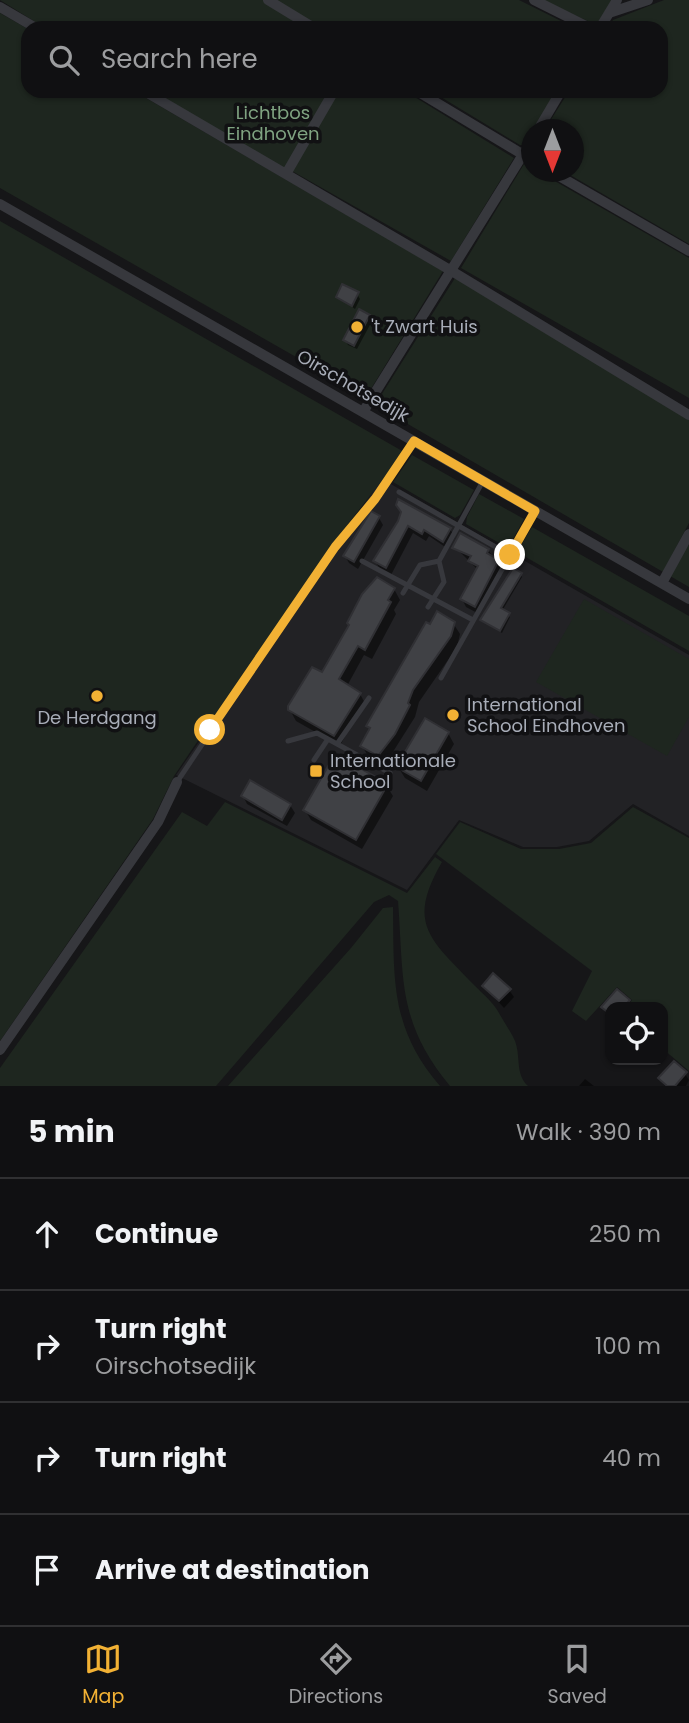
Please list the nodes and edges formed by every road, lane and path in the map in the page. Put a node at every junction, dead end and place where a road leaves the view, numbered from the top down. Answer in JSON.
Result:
{"nodes":[{"id":1,"x":268,"y":0,"type":"edge"},
{"id":2,"x":534,"y":0,"type":"edge"},
{"id":3,"x":617,"y":0,"type":"edge"},
{"id":4,"x":648,"y":0,"type":"edge"},
{"id":5,"x":0,"y":7,"type":"edge"},
{"id":6,"x":610,"y":13,"type":"junction"},
{"id":7,"x":24,"y":21,"type":"edge"},
{"id":8,"x":302,"y":21,"type":"edge"},
{"id":9,"x":576,"y":21,"type":"edge"},
{"id":10,"x":605,"y":21,"type":"edge"},
{"id":11,"x":156,"y":98,"type":"edge"},
{"id":12,"x":330,"y":98,"type":"edge"},
{"id":13,"x":429,"y":98,"type":"edge"},
{"id":14,"x":557,"y":98,"type":"edge"},
{"id":15,"x":544,"y":119,"type":"edge"},
{"id":16,"x":521,"y":153,"type":"edge"},
{"id":17,"x":521,"y":166,"type":"edge"},
{"id":18,"x":286,"y":174,"type":"junction"},
{"id":19,"x":569,"y":182,"type":"edge"},
{"id":20,"x":0,"y":204,"type":"edge"},
{"id":21,"x":689,"y":251,"type":"edge"},
{"id":22,"x":450,"y":270,"type":"junction"},
{"id":23,"x":363,"y":412,"type":"junction"},
{"id":24,"x":689,"y":415,"type":"edge"},
{"id":25,"x":414,"y":441,"type":"junction"},
{"id":26,"x":483,"y":481,"type":"junction"},
{"id":27,"x":399,"y":492,"type":"dead end"},
{"id":28,"x":535,"y":511,"type":"junction"},
{"id":29,"x":458,"y":526,"type":"junction"},
{"id":30,"x":689,"y":534,"type":"edge"},
{"id":31,"x":510,"y":555,"type":"junction"},
{"id":32,"x":362,"y":561,"type":"dead end"},
{"id":33,"x":439,"y":561,"type":"junction"},
{"id":34,"x":662,"y":583,"type":"junction"},
{"id":35,"x":405,"y":590,"type":"junction"},
{"id":36,"x":689,"y":599,"type":"edge"},
{"id":37,"x":432,"y":601,"type":"junction"},
{"id":38,"x":428,"y":607,"type":"dead end"},
{"id":39,"x":473,"y":620,"type":"junction"},
{"id":40,"x":441,"y":677,"type":"dead end"},
{"id":41,"x":369,"y":698,"type":"dead end"},
{"id":42,"x":328,"y":739,"type":"junction"},
{"id":43,"x":288,"y":741,"type":"dead end"},
{"id":44,"x":337,"y":744,"type":"junction"},
{"id":45,"x":314,"y":761,"type":"dead end"},
{"id":46,"x":390,"y":773,"type":"dead end"},
{"id":47,"x":177,"y":782,"type":"joint"},
{"id":48,"x":0,"y":1050,"type":"edge"}],
"edges":[{"from":1,"to":8,"type":"street"},
{"from":2,"to":9,"type":"street"},
{"from":3,"to":6,"type":"street"},
{"from":4,"to":6,"type":"street"},
{"from":5,"to":7,"type":"street"},
{"from":6,"to":10,"type":"street"},
{"from":11,"to":18,"type":"street"},
{"from":12,"to":18,"type":"street"},
{"from":13,"to":16,"type":"street"},
{"from":14,"to":15,"type":"street"},
{"from":17,"to":22,"type":"street"},
{"from":18,"to":22,"type":"street"},
{"from":19,"to":21,"type":"street"},
{"from":20,"to":23,"type":"street","name":"Oirschotsedijk"},
{"from":22,"to":23,"type":"street"},
{"from":22,"to":24,"type":"street"},
{"from":23,"to":25,"type":"street","name":"Oirschotsedijk"},
{"from":25,"to":26,"type":"street","name":"Oirschotsedijk"},
{"from":25,"to":47,"type":"lane"},
{"from":26,"to":28,"type":"street","name":"Oirschotsedijk"},
{"from":26,"to":29,"type":"lane"},
{"from":27,"to":29,"type":"lane"},
{"from":28,"to":31,"type":"lane"},
{"from":28,"to":34,"type":"street","name":"Oirschotsedijk"},
{"from":29,"to":31,"type":"lane"},
{"from":29,"to":33,"type":"lane"},
{"from":30,"to":34,"type":"street"},
{"from":31,"to":39,"type":"lane"},
{"from":32,"to":35,"type":"lane"},
{"from":33,"to":35,"type":"lane"},
{"from":33,"to":37,"type":"lane"},
{"from":34,"to":36,"type":"street","name":"Oirschotsedijk"},
{"from":35,"to":37,"type":"lane"},
{"from":37,"to":38,"type":"lane"},
{"from":37,"to":39,"type":"lane"},
{"from":39,"to":40,"type":"lane"},
{"from":41,"to":44,"type":"lane"},
{"from":42,"to":43,"type":"lane"},
{"from":42,"to":44,"type":"lane"},
{"from":42,"to":45,"type":"lane"},
{"from":44,"to":46,"type":"lane"},
{"from":47,"to":48,"type":"street"}]}
